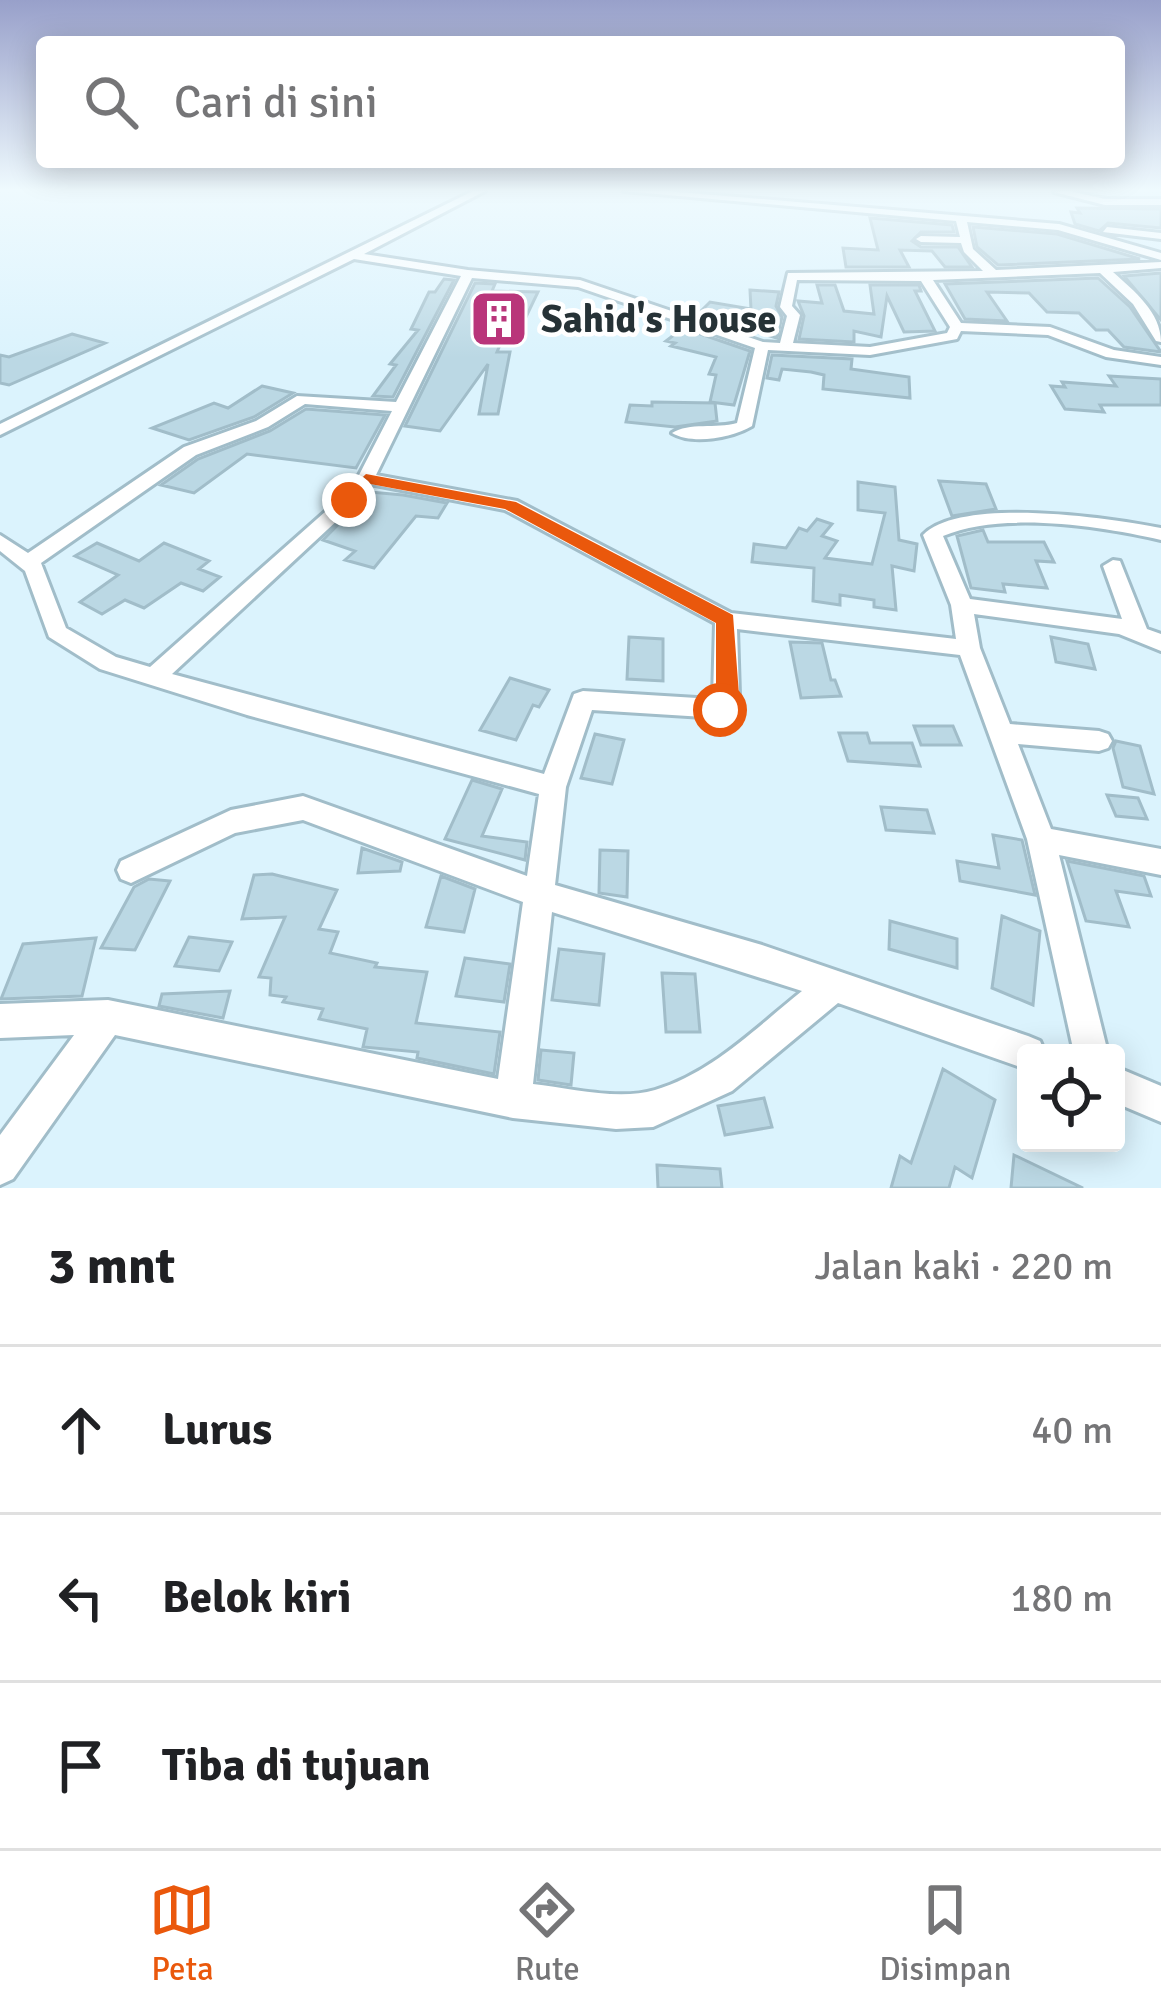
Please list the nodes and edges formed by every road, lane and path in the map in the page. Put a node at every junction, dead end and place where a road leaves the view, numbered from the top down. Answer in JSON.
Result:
{"nodes":[{"id":1,"x":369,"y":246,"type":"edge"},
{"id":2,"x":967,"y":246,"type":"edge"},
{"id":3,"x":1119,"y":246,"type":"edge"},
{"id":4,"x":352,"y":255,"type":"junction"},
{"id":5,"x":1161,"y":261,"type":"edge"},
{"id":6,"x":1103,"y":269,"type":"junction"},
{"id":7,"x":992,"y":273,"type":"junction"},
{"id":8,"x":468,"y":274,"type":"junction"},
{"id":9,"x":925,"y":277,"type":"junction"},
{"id":10,"x":957,"y":327,"type":"junction"},
{"id":11,"x":1161,"y":338,"type":"edge"},
{"id":12,"x":761,"y":346,"type":"junction"},
{"id":13,"x":785,"y":348,"type":"junction"},
{"id":14,"x":1161,"y":361,"type":"edge"},
{"id":15,"x":402,"y":407,"type":"junction"},
{"id":16,"x":0,"y":430,"type":"edge"},
{"id":17,"x":680,"y":433,"type":"dead end"},
{"id":18,"x":366,"y":478,"type":"junction"},
{"id":19,"x":1161,"y":534,"type":"edge"},
{"id":20,"x":0,"y":541,"type":"edge"},
{"id":21,"x":29,"y":562,"type":"junction"},
{"id":22,"x":1113,"y":566,"type":"dead end"},
{"id":23,"x":962,"y":605,"type":"junction"},
{"id":24,"x":726,"y":620,"type":"junction"},
{"id":25,"x":1138,"y":633,"type":"junction"},
{"id":26,"x":1161,"y":643,"type":"edge"},
{"id":27,"x":969,"y":648,"type":"junction"},
{"id":28,"x":154,"y":678,"type":"junction"},
{"id":29,"x":1001,"y":733,"type":"junction"},
{"id":30,"x":1099,"y":741,"type":"dead end"},
{"id":31,"x":554,"y":787,"type":"junction"},
{"id":32,"x":1041,"y":839,"type":"junction"},
{"id":33,"x":1161,"y":862,"type":"edge"},
{"id":34,"x":130,"y":870,"type":"dead end"},
{"id":35,"x":541,"y":895,"type":"junction"},
{"id":36,"x":833,"y":987,"type":"junction"},
{"id":37,"x":108,"y":1017,"type":"junction"},
{"id":38,"x":0,"y":1021,"type":"edge"},
{"id":39,"x":1089,"y":1044,"type":"edge"},
{"id":40,"x":1017,"y":1049,"type":"edge"},
{"id":41,"x":1125,"y":1089,"type":"edge"},
{"id":42,"x":513,"y":1100,"type":"junction"},
{"id":43,"x":1161,"y":1104,"type":"edge"},
{"id":44,"x":0,"y":1166,"type":"edge"}],
"edges":[{"from":1,"to":4,"type":"street"},
{"from":2,"to":7,"type":"street"},
{"from":3,"to":5,"type":"street"},
{"from":4,"to":8,"type":"street"},
{"from":4,"to":16,"type":"street"},
{"from":5,"to":6,"type":"street"},
{"from":6,"to":7,"type":"street"},
{"from":6,"to":11,"type":"street"},
{"from":7,"to":9,"type":"street"},
{"from":8,"to":12,"type":"street"},
{"from":8,"to":15,"type":"street"},
{"from":9,"to":10,"type":"street"},
{"from":9,"to":13,"type":"street"},
{"from":10,"to":13,"type":"street"},
{"from":10,"to":14,"type":"street"},
{"from":12,"to":13,"type":"street"},
{"from":12,"to":17,"type":"street"},
{"from":15,"to":18,"type":"street"},
{"from":15,"to":21,"type":"street"},
{"from":18,"to":24,"type":"street"},
{"from":18,"to":28,"type":"street"},
{"from":19,"to":23,"type":"street"},
{"from":20,"to":21,"type":"street"},
{"from":21,"to":28,"type":"street"},
{"from":22,"to":25,"type":"street"},
{"from":23,"to":25,"type":"street"},
{"from":23,"to":27,"type":"street"},
{"from":24,"to":27,"type":"street"},
{"from":24,"to":31,"type":"street"},
{"from":25,"to":26,"type":"street"},
{"from":27,"to":29,"type":"street"},
{"from":28,"to":31,"type":"street"},
{"from":29,"to":30,"type":"street"},
{"from":29,"to":32,"type":"street"},
{"from":31,"to":35,"type":"street"},
{"from":32,"to":33,"type":"street"},
{"from":32,"to":39,"type":"street"},
{"from":34,"to":35,"type":"street"},
{"from":35,"to":36,"type":"street"},
{"from":35,"to":42,"type":"street"},
{"from":36,"to":40,"type":"street"},
{"from":36,"to":42,"type":"street"},
{"from":37,"to":38,"type":"street"},
{"from":37,"to":42,"type":"street"},
{"from":37,"to":44,"type":"street"},
{"from":41,"to":43,"type":"street"}]}
